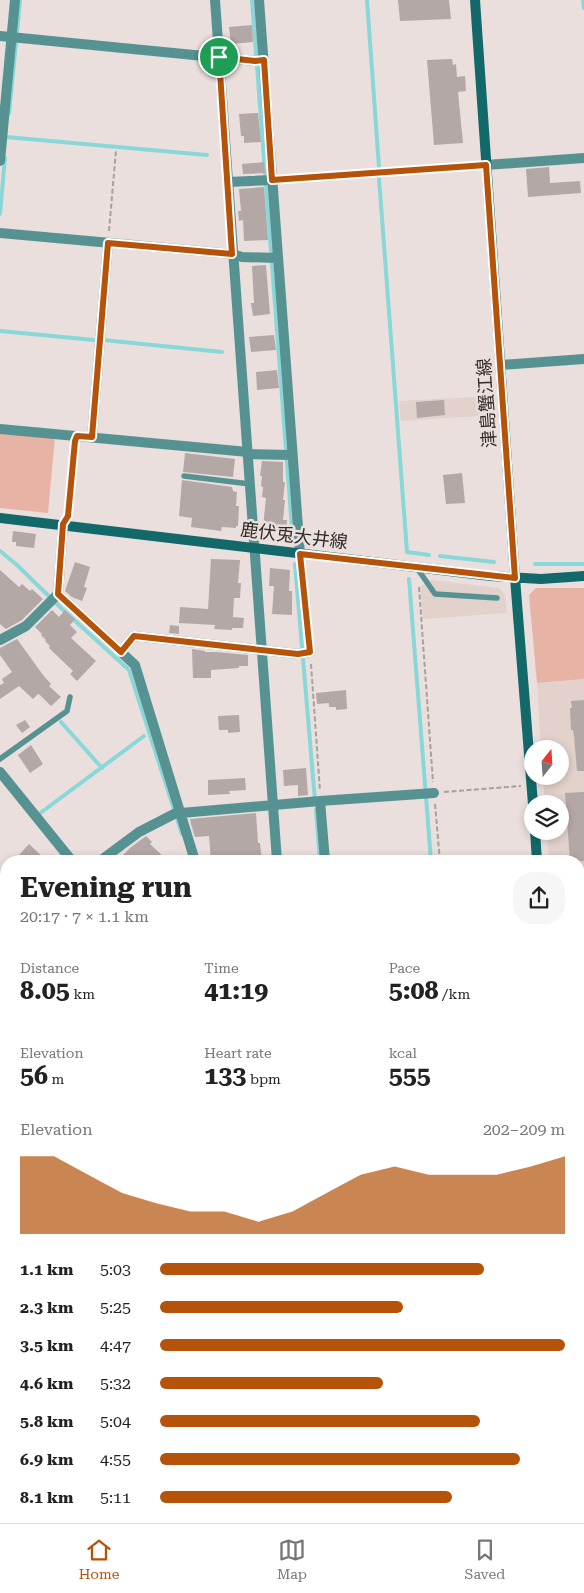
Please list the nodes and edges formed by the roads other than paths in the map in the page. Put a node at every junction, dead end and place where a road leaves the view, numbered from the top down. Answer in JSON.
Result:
{"nodes":[{"id":1,"x":15,"y":0,"type":"edge"},
{"id":2,"x":215,"y":0,"type":"edge"},
{"id":3,"x":259,"y":0,"type":"edge"},
{"id":4,"x":475,"y":0,"type":"edge"},
{"id":5,"x":0,"y":36,"type":"edge"},
{"id":6,"x":12,"y":38,"type":"junction"},
{"id":7,"x":219,"y":57,"type":"junction"},
{"id":8,"x":260,"y":61,"type":"junction"},
{"id":9,"x":584,"y":158,"type":"edge"},
{"id":10,"x":0,"y":161,"type":"edge"},
{"id":11,"x":486,"y":165,"type":"junction"},
{"id":12,"x":268,"y":180,"type":"junction"},
{"id":13,"x":228,"y":182,"type":"junction"},
{"id":14,"x":0,"y":233,"type":"edge"},
{"id":15,"x":108,"y":243,"type":"junction"},
{"id":16,"x":232,"y":254,"type":"junction"},
{"id":17,"x":274,"y":258,"type":"junction"},
{"id":18,"x":584,"y":359,"type":"edge"},
{"id":19,"x":501,"y":365,"type":"junction"},
{"id":20,"x":0,"y":429,"type":"edge"},
{"id":21,"x":92,"y":437,"type":"junction"},
{"id":22,"x":248,"y":453,"type":"junction"},
{"id":23,"x":288,"y":455,"type":"junction"},
{"id":24,"x":184,"y":476,"type":"dead end"},
{"id":25,"x":250,"y":484,"type":"junction"},
{"id":26,"x":0,"y":518,"type":"edge"},
{"id":27,"x":63,"y":524,"type":"junction"},
{"id":28,"x":255,"y":548,"type":"junction"},
{"id":29,"x":300,"y":554,"type":"junction"},
{"id":30,"x":417,"y":568,"type":"junction"},
{"id":31,"x":584,"y":576,"type":"edge"},
{"id":32,"x":515,"y":578,"type":"junction"},
{"id":33,"x":55,"y":598,"type":"junction"},
{"id":34,"x":497,"y":598,"type":"dead end"},
{"id":35,"x":0,"y":640,"type":"edge"},
{"id":36,"x":263,"y":650,"type":"junction"},
{"id":37,"x":121,"y":652,"type":"junction"},
{"id":38,"x":310,"y":652,"type":"road end"},
{"id":39,"x":70,"y":697,"type":"dead end"},
{"id":40,"x":0,"y":759,"type":"edge"},
{"id":41,"x":0,"y":772,"type":"edge"},
{"id":42,"x":429,"y":793,"type":"road end"},
{"id":43,"x":533,"y":795,"type":"edge"},
{"id":44,"x":320,"y":801,"type":"junction"},
{"id":45,"x":273,"y":806,"type":"junction"},
{"id":46,"x":177,"y":813,"type":"junction"},
{"id":47,"x":536,"y":840,"type":"edge"},
{"id":48,"x":67,"y":855,"type":"edge"},
{"id":49,"x":108,"y":855,"type":"edge"},
{"id":50,"x":193,"y":855,"type":"edge"},
{"id":51,"x":277,"y":855,"type":"edge"},
{"id":52,"x":324,"y":855,"type":"edge"},
{"id":53,"x":537,"y":855,"type":"edge"}],
"edges":[{"from":1,"to":6,"type":"street"},
{"from":2,"to":7,"type":"street"},
{"from":3,"to":8,"type":"street"},
{"from":4,"to":11,"type":"main road","name":"津島蟹江線"},
{"from":5,"to":6,"type":"street"},
{"from":6,"to":7,"type":"street"},
{"from":6,"to":10,"type":"street"},
{"from":7,"to":8,"type":"street"},
{"from":7,"to":13,"type":"street"},
{"from":8,"to":12,"type":"street"},
{"from":9,"to":11,"type":"street"},
{"from":11,"to":19,"type":"main road","name":"津島蟹江線"},
{"from":12,"to":13,"type":"street"},
{"from":12,"to":17,"type":"street"},
{"from":13,"to":16,"type":"street"},
{"from":14,"to":15,"type":"street"},
{"from":15,"to":16,"type":"street"},
{"from":15,"to":21,"type":"street"},
{"from":16,"to":17,"type":"street"},
{"from":16,"to":22,"type":"street"},
{"from":17,"to":23,"type":"street"},
{"from":18,"to":19,"type":"street"},
{"from":19,"to":32,"type":"main road","name":"津島蟹江線"},
{"from":20,"to":21,"type":"street"},
{"from":21,"to":22,"type":"street"},
{"from":22,"to":23,"type":"street"},
{"from":22,"to":25,"type":"street"},
{"from":23,"to":29,"type":"street"},
{"from":24,"to":25,"type":"lane"},
{"from":25,"to":28,"type":"street"},
{"from":26,"to":27,"type":"main road","name":"鹿伏兎大井線"},
{"from":27,"to":28,"type":"main road","name":"鹿伏兎大井線"},
{"from":27,"to":33,"type":"street"},
{"from":28,"to":29,"type":"main road","name":"鹿伏兎大井線"},
{"from":28,"to":36,"type":"street"},
{"from":29,"to":30,"type":"main road","name":"鹿伏兎大井線"},
{"from":30,"to":32,"type":"main road","name":"鹿伏兎大井線"},
{"from":30,"to":34,"type":"lane"},
{"from":31,"to":32,"type":"main road","name":"鹿伏兎大井線"},
{"from":32,"to":43,"type":"main road","name":"津島蟹江線"},
{"from":33,"to":35,"type":"street"},
{"from":33,"to":37,"type":"street"},
{"from":36,"to":37,"type":"street"},
{"from":36,"to":38,"type":"street"},
{"from":36,"to":45,"type":"street"},
{"from":37,"to":46,"type":"street"},
{"from":39,"to":40,"type":"lane"},
{"from":41,"to":48,"type":"street"},
{"from":42,"to":44,"type":"street"},
{"from":44,"to":45,"type":"street"},
{"from":44,"to":52,"type":"street"},
{"from":45,"to":46,"type":"street"},
{"from":45,"to":51,"type":"street"},
{"from":46,"to":49,"type":"street"},
{"from":46,"to":50,"type":"street"},
{"from":47,"to":53,"type":"main road"}]}
